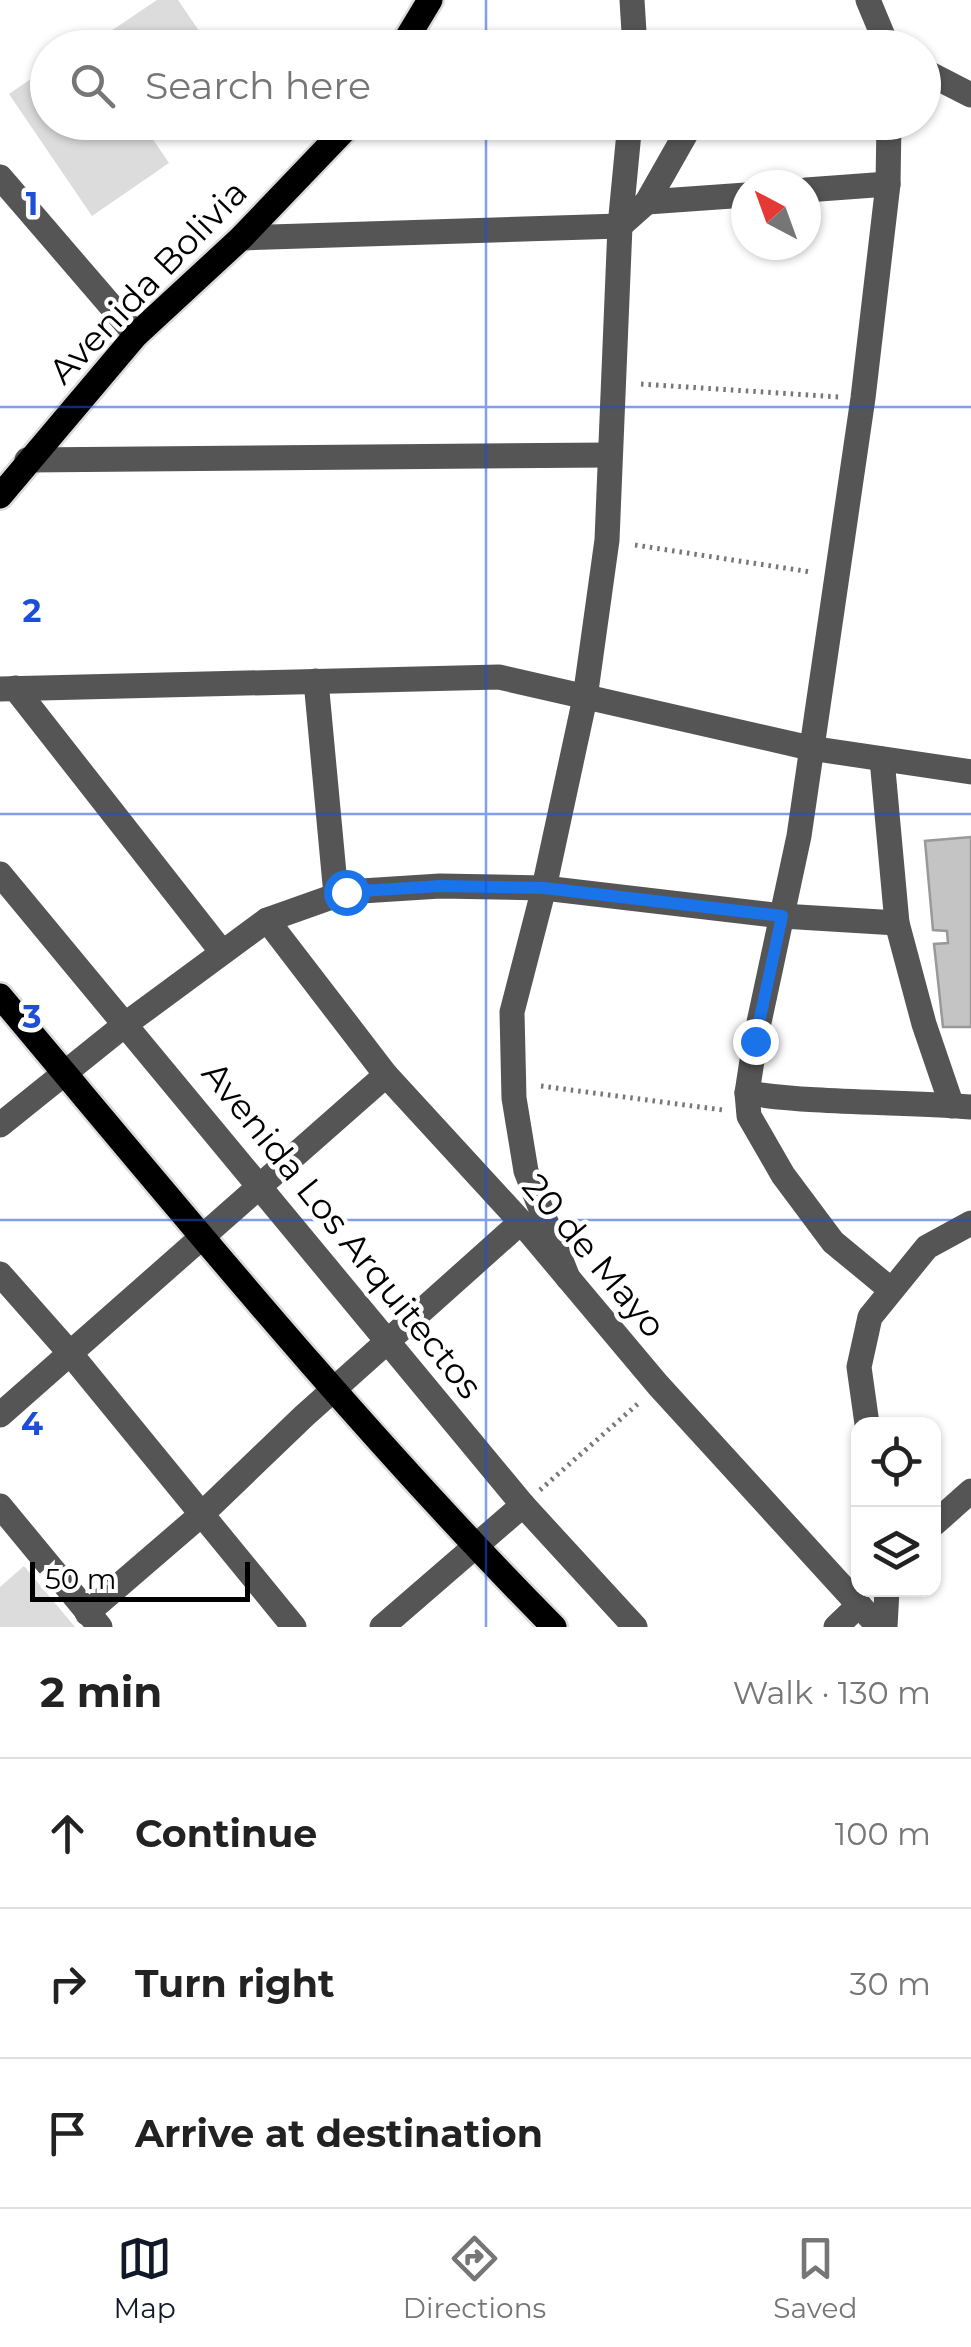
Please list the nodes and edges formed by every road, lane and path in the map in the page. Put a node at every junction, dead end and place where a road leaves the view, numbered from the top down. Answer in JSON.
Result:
{"nodes":[{"id":1,"x":430,"y":0,"type":"edge"},
{"id":2,"x":632,"y":0,"type":"edge"},
{"id":3,"x":868,"y":0,"type":"edge"},
{"id":4,"x":412,"y":30,"type":"edge"},
{"id":5,"x":634,"y":30,"type":"edge"},
{"id":6,"x":880,"y":30,"type":"edge"},
{"id":7,"x":941,"y":80,"type":"edge"},
{"id":8,"x":971,"y":96,"type":"edge"},
{"id":9,"x":335,"y":140,"type":"edge"},
{"id":10,"x":628,"y":140,"type":"edge"},
{"id":11,"x":683,"y":140,"type":"edge"},
{"id":12,"x":889,"y":140,"type":"edge"},
{"id":13,"x":0,"y":177,"type":"edge"},
{"id":14,"x":888,"y":184,"type":"junction"},
{"id":15,"x":821,"y":189,"type":"edge"},
{"id":16,"x":731,"y":195,"type":"edge"},
{"id":17,"x":647,"y":202,"type":"junction"},
{"id":18,"x":620,"y":226,"type":"junction"},
{"id":19,"x":241,"y":238,"type":"junction"},
{"id":20,"x":136,"y":335,"type":"junction"},
{"id":21,"x":613,"y":382,"type":"junction"},
{"id":22,"x":863,"y":398,"type":"junction"},
{"id":23,"x":609,"y":455,"type":"junction"},
{"id":24,"x":28,"y":460,"type":"junction"},
{"id":25,"x":0,"y":496,"type":"edge"},
{"id":26,"x":607,"y":540,"type":"junction"},
{"id":27,"x":836,"y":576,"type":"junction"},
{"id":28,"x":316,"y":681,"type":"junction"},
{"id":29,"x":8,"y":689,"type":"edge"},
{"id":30,"x":585,"y":698,"type":"junction"},
{"id":31,"x":810,"y":748,"type":"junction"},
{"id":32,"x":882,"y":759,"type":"junction"},
{"id":33,"x":971,"y":772,"type":"edge"},
{"id":34,"x":0,"y":874,"type":"edge"},
{"id":35,"x":544,"y":888,"type":"junction"},
{"id":36,"x":336,"y":895,"type":"junction"},
{"id":37,"x":782,"y":916,"type":"junction"},
{"id":38,"x":267,"y":920,"type":"junction"},
{"id":39,"x":898,"y":923,"type":"junction"},
{"id":40,"x":222,"y":952,"type":"junction"},
{"id":41,"x":0,"y":996,"type":"edge"},
{"id":42,"x":126,"y":1023,"type":"junction"},
{"id":43,"x":64,"y":1072,"type":"junction"},
{"id":44,"x":386,"y":1074,"type":"junction"},
{"id":45,"x":513,"y":1082,"type":"junction"},
{"id":46,"x":748,"y":1105,"type":"junction"},
{"id":47,"x":962,"y":1107,"type":"edge"},
{"id":48,"x":0,"y":1125,"type":"edge"},
{"id":49,"x":260,"y":1185,"type":"junction"},
{"id":50,"x":521,"y":1222,"type":"junction"},
{"id":51,"x":971,"y":1223,"type":"edge"},
{"id":52,"x":202,"y":1236,"type":"junction"},
{"id":53,"x":0,"y":1274,"type":"edge"},
{"id":54,"x":568,"y":1278,"type":"junction"},
{"id":55,"x":890,"y":1290,"type":"junction"},
{"id":56,"x":388,"y":1341,"type":"junction"},
{"id":57,"x":69,"y":1352,"type":"junction"},
{"id":58,"x":658,"y":1385,"type":"junction"},
{"id":59,"x":333,"y":1391,"type":"junction"},
{"id":60,"x":0,"y":1415,"type":"edge"},
{"id":61,"x":866,"y":1417,"type":"edge"},
{"id":62,"x":971,"y":1492,"type":"edge"},
{"id":63,"x":523,"y":1505,"type":"junction"},
{"id":64,"x":0,"y":1506,"type":"edge"},
{"id":65,"x":202,"y":1514,"type":"junction"},
{"id":66,"x":941,"y":1518,"type":"edge"},
{"id":67,"x":476,"y":1548,"type":"junction"},
{"id":68,"x":885,"y":1597,"type":"edge"},
{"id":69,"x":859,"y":1605,"type":"junction"},
{"id":70,"x":93,"y":1620,"type":"edge"},
{"id":71,"x":294,"y":1627,"type":"edge"},
{"id":72,"x":382,"y":1627,"type":"edge"},
{"id":73,"x":554,"y":1627,"type":"edge"},
{"id":74,"x":635,"y":1627,"type":"edge"},
{"id":75,"x":836,"y":1627,"type":"edge"},
{"id":76,"x":882,"y":1627,"type":"edge"}],
"edges":[{"from":1,"to":4,"type":"main road"},
{"from":2,"to":5,"type":"street"},
{"from":3,"to":6,"type":"street"},
{"from":7,"to":8,"type":"street"},
{"from":9,"to":19,"type":"main road","name":"Avenida Bolivia"},
{"from":10,"to":18,"type":"street"},
{"from":11,"to":17,"type":"street"},
{"from":12,"to":14,"type":"street"},
{"from":13,"to":20,"type":"street"},
{"from":14,"to":15,"type":"street"},
{"from":14,"to":22,"type":"street"},
{"from":16,"to":17,"type":"street"},
{"from":17,"to":18,"type":"street"},
{"from":18,"to":19,"type":"street"},
{"from":18,"to":21,"type":"street"},
{"from":19,"to":20,"type":"main road","name":"Avenida Bolivia"},
{"from":20,"to":24,"type":"main road","name":"Avenida Bolivia"},
{"from":21,"to":22,"type":"path"},
{"from":21,"to":23,"type":"street"},
{"from":22,"to":27,"type":"street"},
{"from":23,"to":24,"type":"street"},
{"from":23,"to":26,"type":"street"},
{"from":24,"to":25,"type":"main road","name":"Avenida Bolivia"},
{"from":26,"to":27,"type":"path"},
{"from":26,"to":30,"type":"street"},
{"from":27,"to":31,"type":"street"},
{"from":28,"to":29,"type":"street"},
{"from":28,"to":30,"type":"street"},
{"from":28,"to":36,"type":"street"},
{"from":29,"to":40,"type":"street"},
{"from":30,"to":31,"type":"street"},
{"from":30,"to":35,"type":"street"},
{"from":31,"to":32,"type":"street"},
{"from":31,"to":37,"type":"street"},
{"from":32,"to":33,"type":"street"},
{"from":32,"to":39,"type":"street"},
{"from":34,"to":42,"type":"street","name":"Avenida Los Arquitectos"},
{"from":35,"to":36,"type":"street"},
{"from":35,"to":37,"type":"street"},
{"from":35,"to":45,"type":"street"},
{"from":36,"to":38,"type":"street"},
{"from":37,"to":39,"type":"street"},
{"from":37,"to":46,"type":"street"},
{"from":38,"to":40,"type":"street"},
{"from":38,"to":44,"type":"street","name":"20 de Mayo"},
{"from":39,"to":47,"type":"street"},
{"from":40,"to":42,"type":"street"},
{"from":41,"to":43,"type":"main road"},
{"from":42,"to":43,"type":"street"},
{"from":42,"to":49,"type":"street","name":"Avenida Los Arquitectos"},
{"from":43,"to":48,"type":"street"},
{"from":43,"to":52,"type":"main road"},
{"from":44,"to":49,"type":"street"},
{"from":44,"to":50,"type":"street","name":"20 de Mayo"},
{"from":45,"to":46,"type":"path"},
{"from":45,"to":54,"type":"street"},
{"from":46,"to":47,"type":"street"},
{"from":46,"to":55,"type":"street"},
{"from":49,"to":52,"type":"street"},
{"from":49,"to":56,"type":"street","name":"Avenida Los Arquitectos"},
{"from":50,"to":54,"type":"street","name":"20 de Mayo"},
{"from":50,"to":56,"type":"street"},
{"from":51,"to":55,"type":"street"},
{"from":52,"to":57,"type":"street"},
{"from":52,"to":59,"type":"main road"},
{"from":53,"to":57,"type":"street"},
{"from":54,"to":58,"type":"street","name":"20 de Mayo"},
{"from":55,"to":61,"type":"street"},
{"from":56,"to":59,"type":"street"},
{"from":56,"to":63,"type":"street","name":"Avenida Los Arquitectos"},
{"from":57,"to":60,"type":"street"},
{"from":57,"to":65,"type":"street"},
{"from":58,"to":63,"type":"path"},
{"from":58,"to":69,"type":"street","name":"20 de Mayo"},
{"from":59,"to":65,"type":"street"},
{"from":59,"to":67,"type":"main road"},
{"from":62,"to":66,"type":"street"},
{"from":63,"to":67,"type":"street"},
{"from":63,"to":74,"type":"street","name":"Avenida Los Arquitectos"},
{"from":64,"to":70,"type":"street"},
{"from":65,"to":70,"type":"street"},
{"from":65,"to":71,"type":"street"},
{"from":67,"to":72,"type":"street"},
{"from":67,"to":73,"type":"main road"},
{"from":68,"to":76,"type":"street"},
{"from":69,"to":75,"type":"street"},
{"from":69,"to":76,"type":"street","name":"20 de Mayo"}]}
